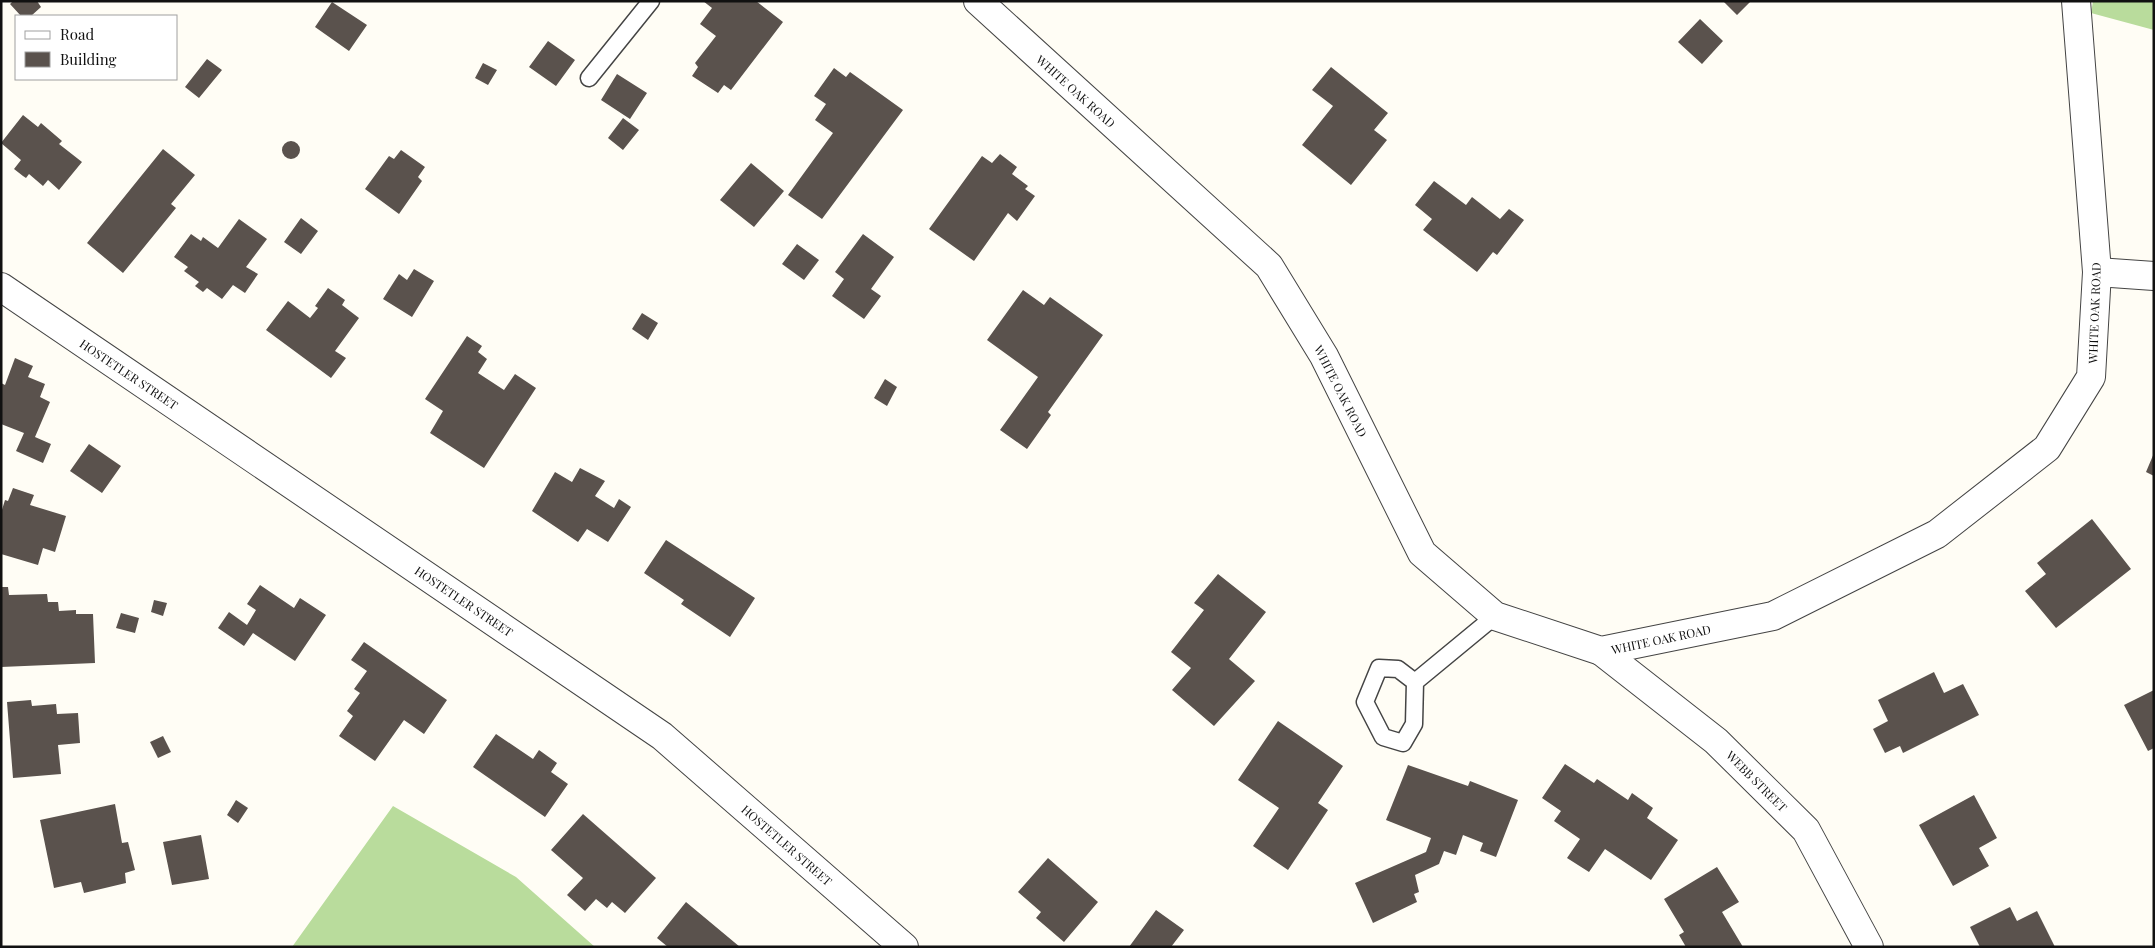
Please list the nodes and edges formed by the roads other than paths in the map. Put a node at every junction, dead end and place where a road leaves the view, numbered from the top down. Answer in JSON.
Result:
{"nodes":[{"id":1,"x":651,"y":1,"type":"edge"},
{"id":2,"x":978,"y":1,"type":"edge"},
{"id":3,"x":2076,"y":1,"type":"edge"},
{"id":4,"x":589,"y":78,"type":"dead end"},
{"id":5,"x":2097,"y":272,"type":"junction"},
{"id":6,"x":2154,"y":276,"type":"edge"},
{"id":7,"x":1,"y":287,"type":"edge"},
{"id":8,"x":1495,"y":616,"type":"junction"},
{"id":9,"x":1601,"y":651,"type":"junction"},
{"id":10,"x":1415,"y":682,"type":"dead end"},
{"id":11,"x":904,"y":947,"type":"edge"},
{"id":12,"x":1869,"y":947,"type":"edge"}],
"edges":[{"from":1,"to":4,"type":"lane"},
{"from":2,"to":8,"type":"street","name":"WHITE OAK ROAD"},
{"from":3,"to":5,"type":"street","name":"WHITE OAK ROAD"},
{"from":5,"to":6,"type":"street"},
{"from":5,"to":9,"type":"street","name":"WHITE OAK ROAD"},
{"from":7,"to":11,"type":"street","name":"HOSTETLER STREET"},
{"from":8,"to":9,"type":"street","name":"WHITE OAK ROAD"},
{"from":8,"to":10,"type":"lane"},
{"from":9,"to":12,"type":"street","name":"WEBB STREET"}]}
